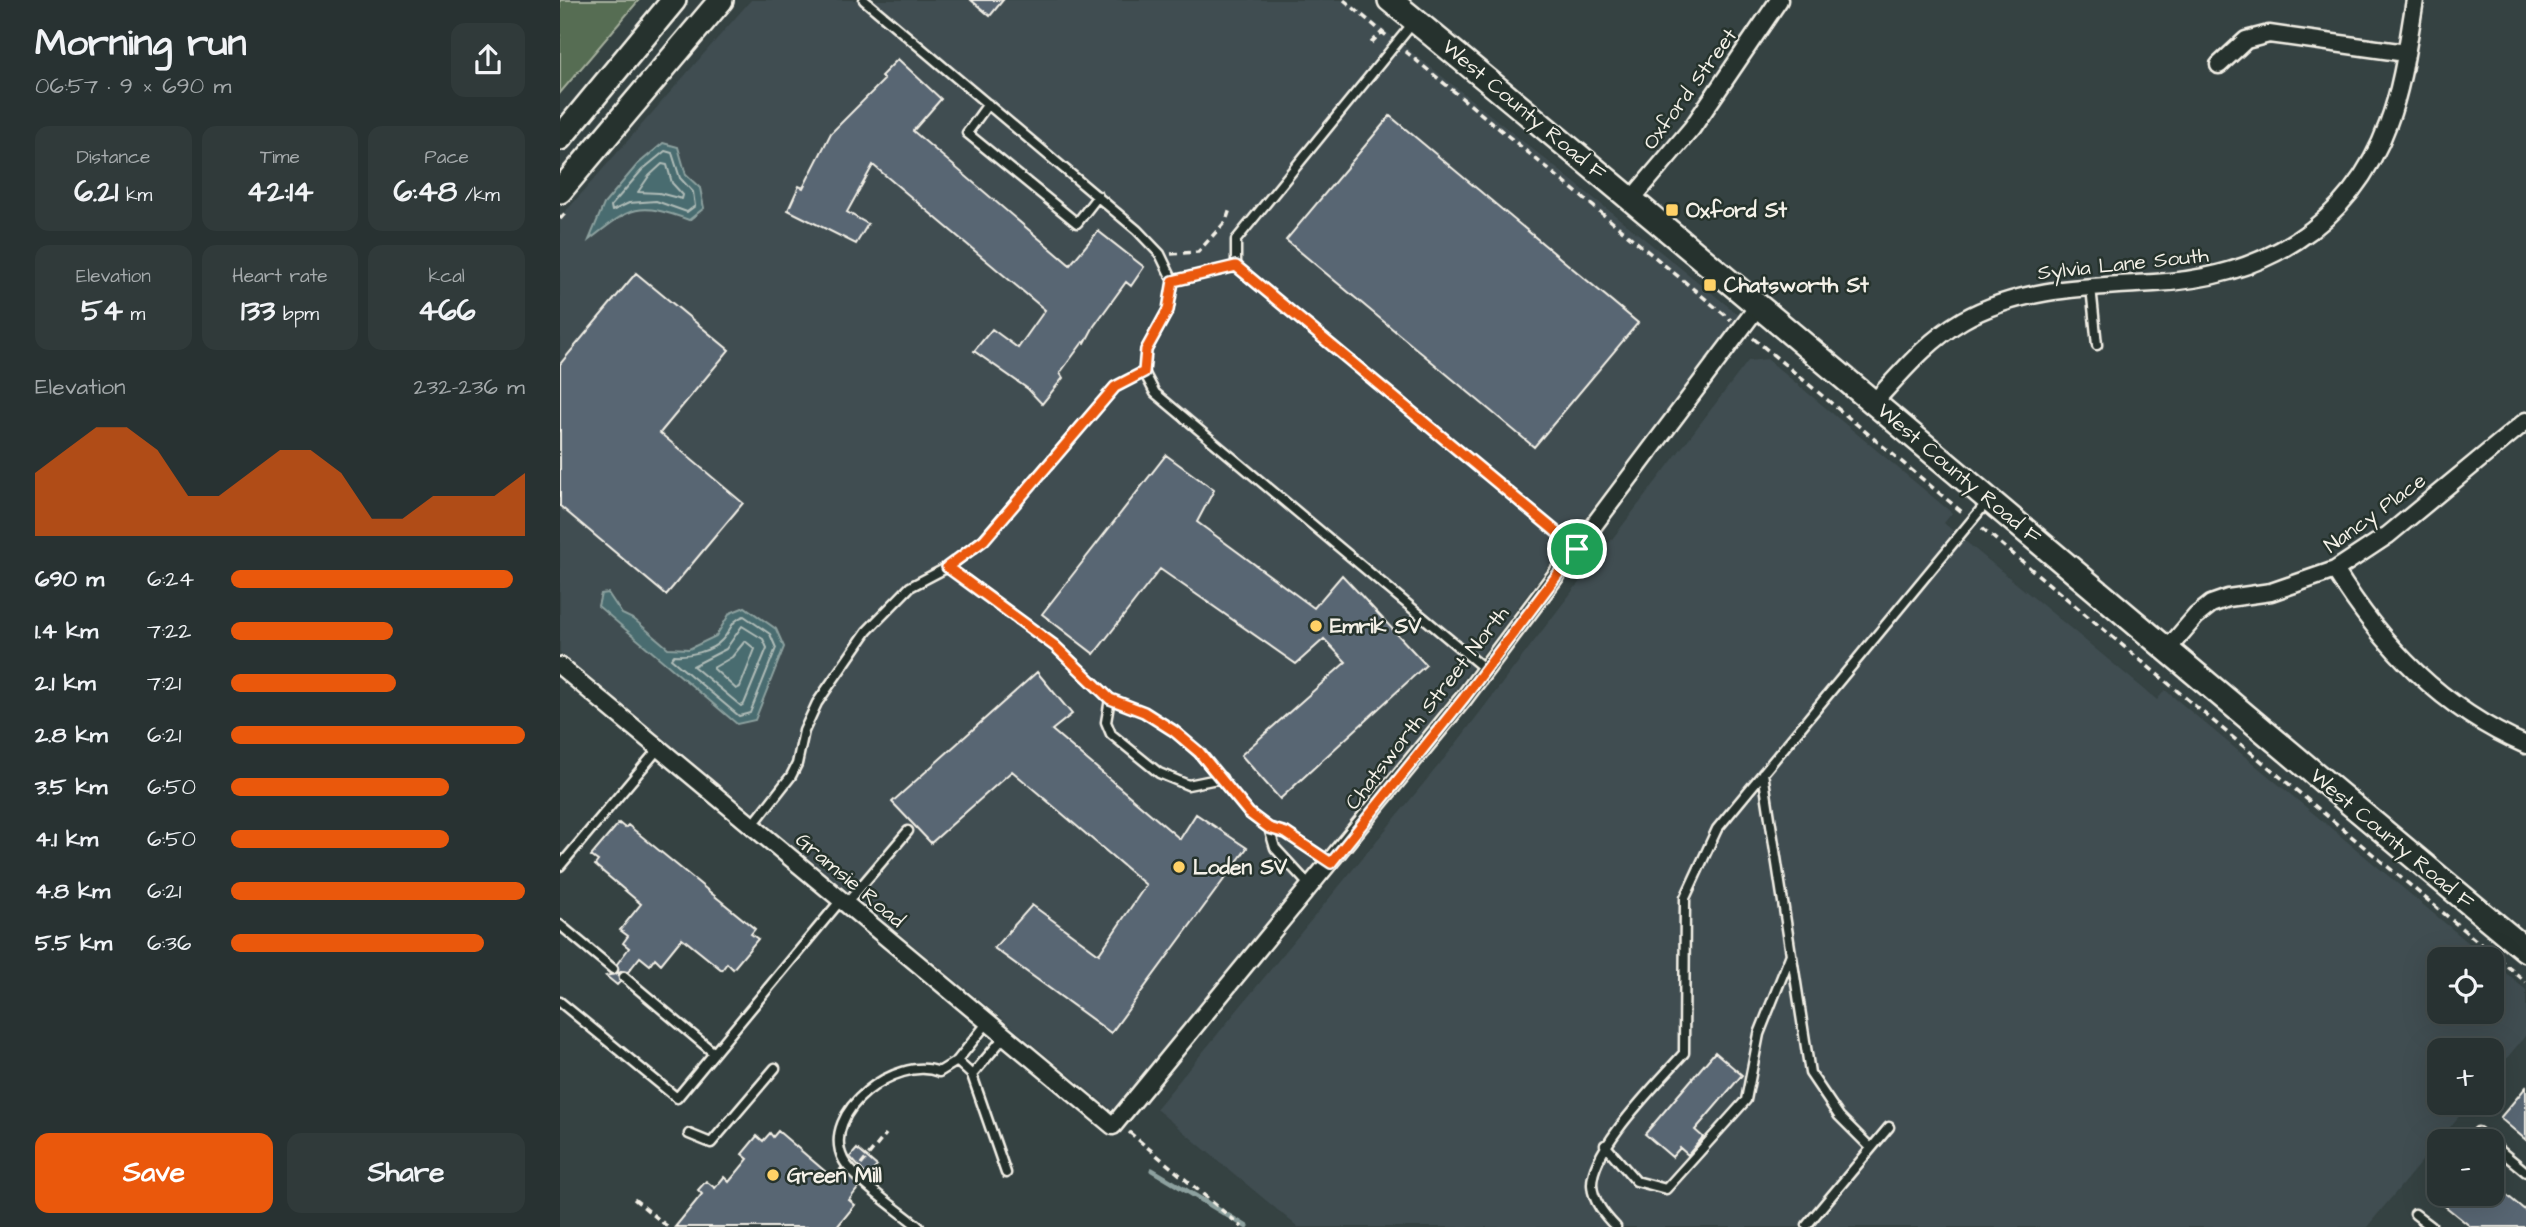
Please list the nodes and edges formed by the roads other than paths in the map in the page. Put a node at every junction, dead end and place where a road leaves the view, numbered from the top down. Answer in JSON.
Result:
{"nodes":[{"id":1,"x":674,"y":0,"type":"edge"},
{"id":2,"x":721,"y":0,"type":"edge"},
{"id":3,"x":863,"y":0,"type":"edge"},
{"id":4,"x":1390,"y":0,"type":"edge"},
{"id":5,"x":1779,"y":0,"type":"edge"},
{"id":6,"x":2415,"y":0,"type":"edge"},
{"id":7,"x":1415,"y":21,"type":"junction"},
{"id":8,"x":2406,"y":53,"type":"junction"},
{"id":9,"x":2219,"y":65,"type":"dead end"},
{"id":10,"x":988,"y":104,"type":"junction"},
{"id":11,"x":560,"y":138,"type":"edge"},
{"id":12,"x":560,"y":191,"type":"edge"},
{"id":13,"x":1098,"y":196,"type":"junction"},
{"id":14,"x":1631,"y":200,"type":"junction"},
{"id":15,"x":1236,"y":266,"type":"junction"},
{"id":16,"x":1173,"y":281,"type":"junction"},
{"id":17,"x":2091,"y":287,"type":"junction"},
{"id":18,"x":1759,"y":305,"type":"junction"},
{"id":19,"x":2097,"y":345,"type":"dead end"},
{"id":20,"x":1144,"y":372,"type":"junction"},
{"id":21,"x":1874,"y":402,"type":"junction"},
{"id":22,"x":2526,"y":421,"type":"edge"},
{"id":23,"x":1989,"y":499,"type":"junction"},
{"id":24,"x":1577,"y":549,"type":"junction"},
{"id":25,"x":947,"y":567,"type":"junction"},
{"id":26,"x":2334,"y":570,"type":"junction"},
{"id":27,"x":2166,"y":651,"type":"junction"},
{"id":28,"x":560,"y":666,"type":"edge"},
{"id":29,"x":1486,"y":670,"type":"junction"},
{"id":30,"x":1110,"y":699,"type":"junction"},
{"id":31,"x":2526,"y":745,"type":"edge"},
{"id":32,"x":659,"y":748,"type":"junction"},
{"id":33,"x":1763,"y":773,"type":"junction"},
{"id":34,"x":1222,"y":778,"type":"junction"},
{"id":35,"x":752,"y":825,"type":"junction"},
{"id":36,"x":1269,"y":828,"type":"junction"},
{"id":37,"x":908,"y":831,"type":"dead end"},
{"id":38,"x":1331,"y":863,"type":"junction"},
{"id":39,"x":560,"y":866,"type":"edge"},
{"id":40,"x":1311,"y":887,"type":"junction"},
{"id":41,"x":844,"y":902,"type":"junction"},
{"id":42,"x":560,"y":925,"type":"edge"},
{"id":43,"x":2526,"y":950,"type":"edge"},
{"id":44,"x":1791,"y":954,"type":"junction"},
{"id":45,"x":613,"y":969,"type":"dead end"},
{"id":46,"x":624,"y":977,"type":"dead end"},
{"id":47,"x":560,"y":1002,"type":"edge"},
{"id":48,"x":988,"y":1022,"type":"junction"},
{"id":49,"x":1005,"y":1035,"type":"junction"},
{"id":50,"x":715,"y":1052,"type":"junction"},
{"id":51,"x":957,"y":1061,"type":"junction"},
{"id":52,"x":775,"y":1068,"type":"dead end"},
{"id":53,"x":972,"y":1075,"type":"junction"},
{"id":54,"x":1115,"y":1124,"type":"joint"},
{"id":55,"x":1889,"y":1127,"type":"dead end"},
{"id":56,"x":689,"y":1134,"type":"dead end"},
{"id":57,"x":1605,"y":1145,"type":"junction"},
{"id":58,"x":1871,"y":1148,"type":"junction"},
{"id":59,"x":2504,"y":1154,"type":"edge"},
{"id":60,"x":2526,"y":1172,"type":"edge"},
{"id":61,"x":1006,"y":1173,"type":"dead end"},
{"id":62,"x":2415,"y":1214,"type":"dead end"},
{"id":63,"x":1807,"y":1225,"type":"dead end"},
{"id":64,"x":919,"y":1227,"type":"edge"},
{"id":65,"x":1616,"y":1227,"type":"edge"},
{"id":66,"x":2432,"y":1227,"type":"edge"}],
"edges":[{"from":1,"to":11,"type":"street"},
{"from":2,"to":12,"type":"street"},
{"from":3,"to":10,"type":"lane"},
{"from":4,"to":7,"type":"street","name":"West County Road F"},
{"from":5,"to":14,"type":"street","name":"Oxford Street"},
{"from":6,"to":8,"type":"street","name":"Sylvia Lane South"},
{"from":7,"to":14,"type":"street","name":"West County Road F"},
{"from":7,"to":15,"type":"lane"},
{"from":8,"to":9,"type":"street"},
{"from":8,"to":17,"type":"street","name":"Sylvia Lane South"},
{"from":10,"to":13,"type":"lane"},
{"from":10,"to":13,"type":"lane"},
{"from":13,"to":16,"type":"lane"},
{"from":14,"to":18,"type":"street","name":"West County Road F"},
{"from":15,"to":16,"type":"lane"},
{"from":15,"to":24,"type":"lane"},
{"from":16,"to":20,"type":"lane"},
{"from":17,"to":19,"type":"lane"},
{"from":17,"to":21,"type":"street","name":"Sylvia Lane South"},
{"from":18,"to":21,"type":"street","name":"West County Road F"},
{"from":18,"to":24,"type":"street","name":"Chatsworth Street North"},
{"from":20,"to":25,"type":"lane"},
{"from":20,"to":29,"type":"lane"},
{"from":21,"to":23,"type":"street","name":"West County Road F"},
{"from":22,"to":26,"type":"street","name":"Nancy Place"},
{"from":23,"to":27,"type":"street","name":"West County Road F"},
{"from":23,"to":33,"type":"lane"},
{"from":24,"to":29,"type":"street","name":"Chatsworth Street North"},
{"from":25,"to":30,"type":"lane"},
{"from":25,"to":35,"type":"lane"},
{"from":26,"to":27,"type":"street","name":"Nancy Place"},
{"from":26,"to":31,"type":"street"},
{"from":27,"to":43,"type":"street","name":"West County Road F"},
{"from":28,"to":32,"type":"street","name":"Gramsie Road"},
{"from":29,"to":38,"type":"street","name":"Chatsworth Street North"},
{"from":30,"to":34,"type":"lane"},
{"from":30,"to":34,"type":"lane"},
{"from":32,"to":35,"type":"street","name":"Gramsie Road"},
{"from":32,"to":39,"type":"lane"},
{"from":33,"to":44,"type":"lane"},
{"from":33,"to":57,"type":"lane"},
{"from":34,"to":36,"type":"lane"},
{"from":35,"to":41,"type":"street","name":"Gramsie Road"},
{"from":36,"to":38,"type":"lane"},
{"from":36,"to":40,"type":"lane"},
{"from":37,"to":41,"type":"lane"},
{"from":38,"to":40,"type":"street","name":"Chatsworth Street North"},
{"from":40,"to":54,"type":"street","name":"Chatsworth Street North"},
{"from":41,"to":48,"type":"street","name":"Gramsie Road"},
{"from":41,"to":50,"type":"lane"},
{"from":42,"to":45,"type":"lane"},
{"from":44,"to":57,"type":"lane"},
{"from":44,"to":58,"type":"lane"},
{"from":46,"to":50,"type":"lane"},
{"from":47,"to":50,"type":"lane"},
{"from":48,"to":49,"type":"street","name":"Gramsie Road"},
{"from":48,"to":51,"type":"lane"},
{"from":49,"to":53,"type":"lane"},
{"from":49,"to":54,"type":"street","name":"Gramsie Road"},
{"from":51,"to":53,"type":"lane"},
{"from":51,"to":64,"type":"lane"},
{"from":52,"to":56,"type":"lane"},
{"from":53,"to":61,"type":"lane"},
{"from":55,"to":58,"type":"lane"},
{"from":57,"to":65,"type":"lane"},
{"from":58,"to":63,"type":"lane"},
{"from":59,"to":60,"type":"lane"},
{"from":62,"to":66,"type":"lane"}]}
